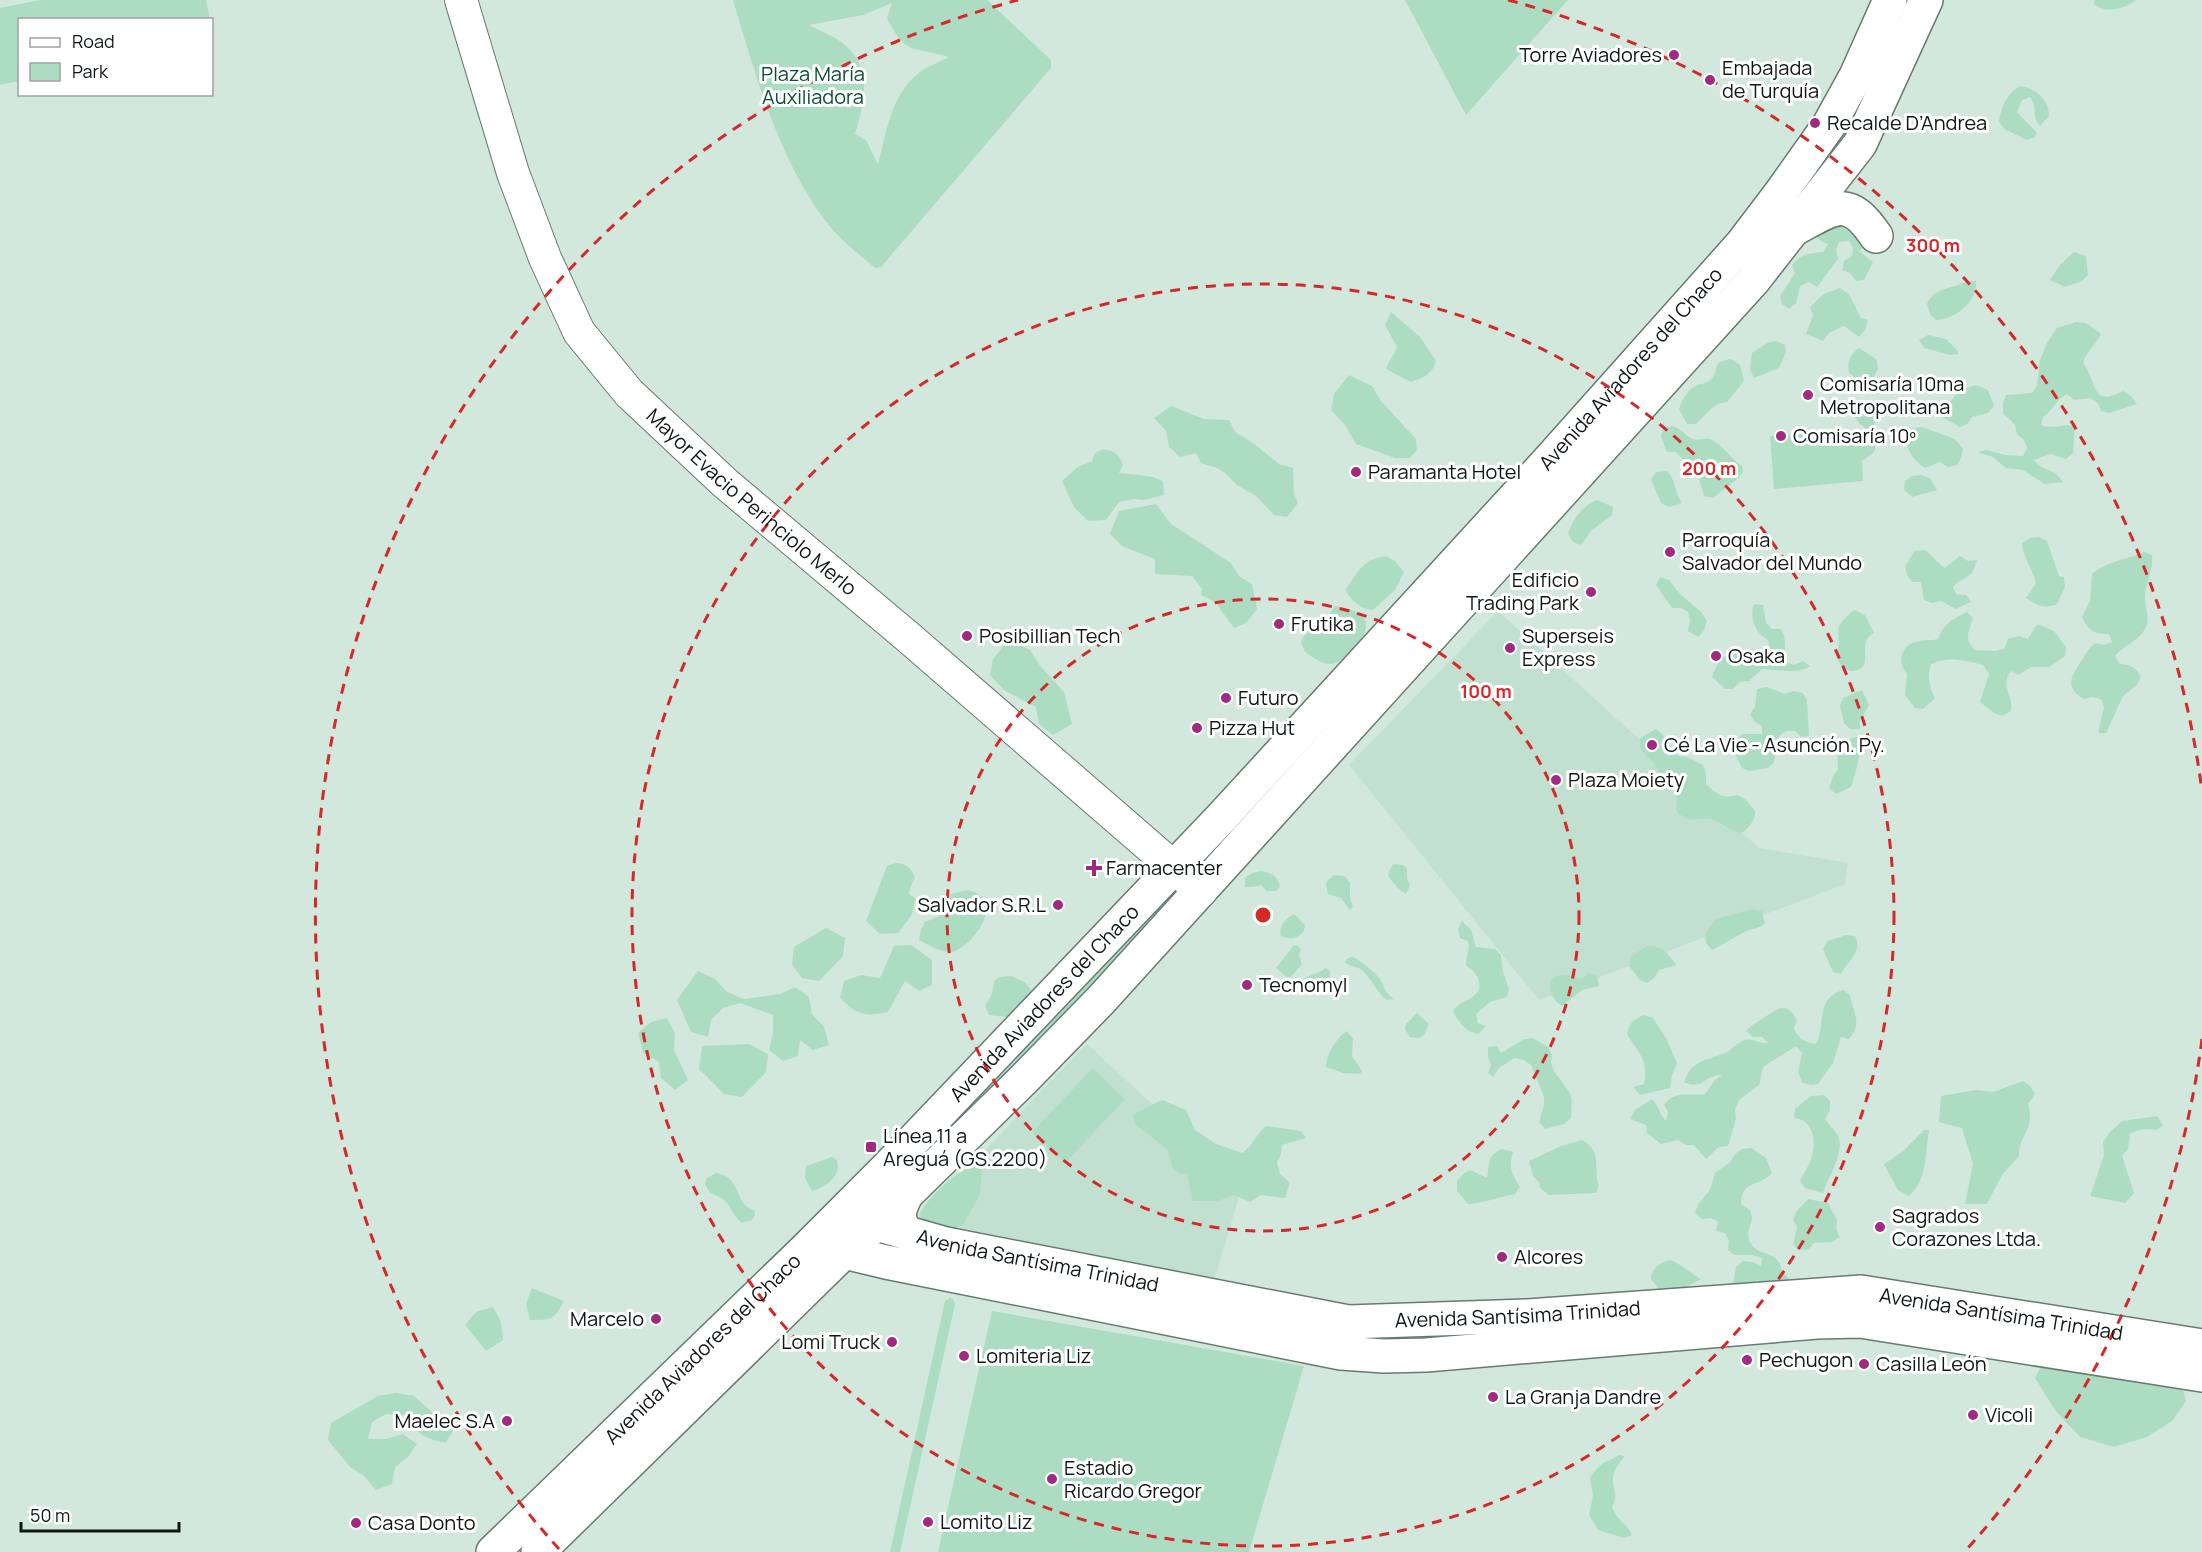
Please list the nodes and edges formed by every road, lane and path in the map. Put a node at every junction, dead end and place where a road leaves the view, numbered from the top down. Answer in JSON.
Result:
{"nodes":[{"id":1,"x":461,"y":0,"type":"edge"},
{"id":2,"x":1890,"y":0,"type":"edge"},
{"id":3,"x":1926,"y":0,"type":"edge"},
{"id":4,"x":1794,"y":230,"type":"junction"},
{"id":5,"x":1876,"y":236,"type":"dead end"},
{"id":6,"x":1500,"y":537,"type":"junction"},
{"id":7,"x":1175,"y":867,"type":"junction"},
{"id":8,"x":1201,"y":891,"type":"junction"},
{"id":9,"x":907,"y":1192,"type":"junction"},
{"id":10,"x":841,"y":1213,"type":"junction"},
{"id":11,"x":876,"y":1224,"type":"junction"},
{"id":12,"x":909,"y":1235,"type":"junction"},
{"id":13,"x":844,"y":1252,"type":"junction"},
{"id":14,"x":2202,"y":1346,"type":"edge"},
{"id":15,"x":2202,"y":1375,"type":"edge"},
{"id":16,"x":493,"y":1552,"type":"edge"},
{"id":17,"x":538,"y":1552,"type":"edge"}],
"edges":[{"from":1,"to":7,"type":"street","name":"Mayor Evacio Perinciolo Merlo"},
{"from":2,"to":6,"type":"main road","name":"Avenida Aviadores del Chaco"},
{"from":3,"to":4,"type":"main road","name":"Avenida Aviadores del Chaco"},
{"from":4,"to":5,"type":"main road"},
{"from":4,"to":6,"type":"main road","name":"Avenida Aviadores del Chaco"},
{"from":6,"to":7,"type":"main road","name":"Avenida Aviadores del Chaco"},
{"from":6,"to":8,"type":"main road","name":"Avenida Aviadores del Chaco"},
{"from":7,"to":8,"type":"street","name":"Mayor Evacio Perinciolo Merlo"},
{"from":7,"to":10,"type":"main road","name":"Avenida Aviadores del Chaco"},
{"from":8,"to":9,"type":"main road","name":"Avenida Aviadores del Chaco"},
{"from":9,"to":11,"type":"main road","name":"Avenida Aviadores del Chaco"},
{"from":9,"to":12,"type":"main road"},
{"from":10,"to":11,"type":"main road","name":"Avenida Santísima Trinidad"},
{"from":10,"to":16,"type":"main road","name":"Avenida Aviadores del Chaco"},
{"from":11,"to":12,"type":"main road","name":"Avenida Santísima Trinidad"},
{"from":11,"to":13,"type":"main road","name":"Avenida Aviadores del Chaco"},
{"from":12,"to":14,"type":"main road","name":"Avenida Santísima Trinidad"},
{"from":13,"to":15,"type":"main road","name":"Avenida Santísima Trinidad"},
{"from":13,"to":17,"type":"main road","name":"Avenida Aviadores del Chaco"}]}
